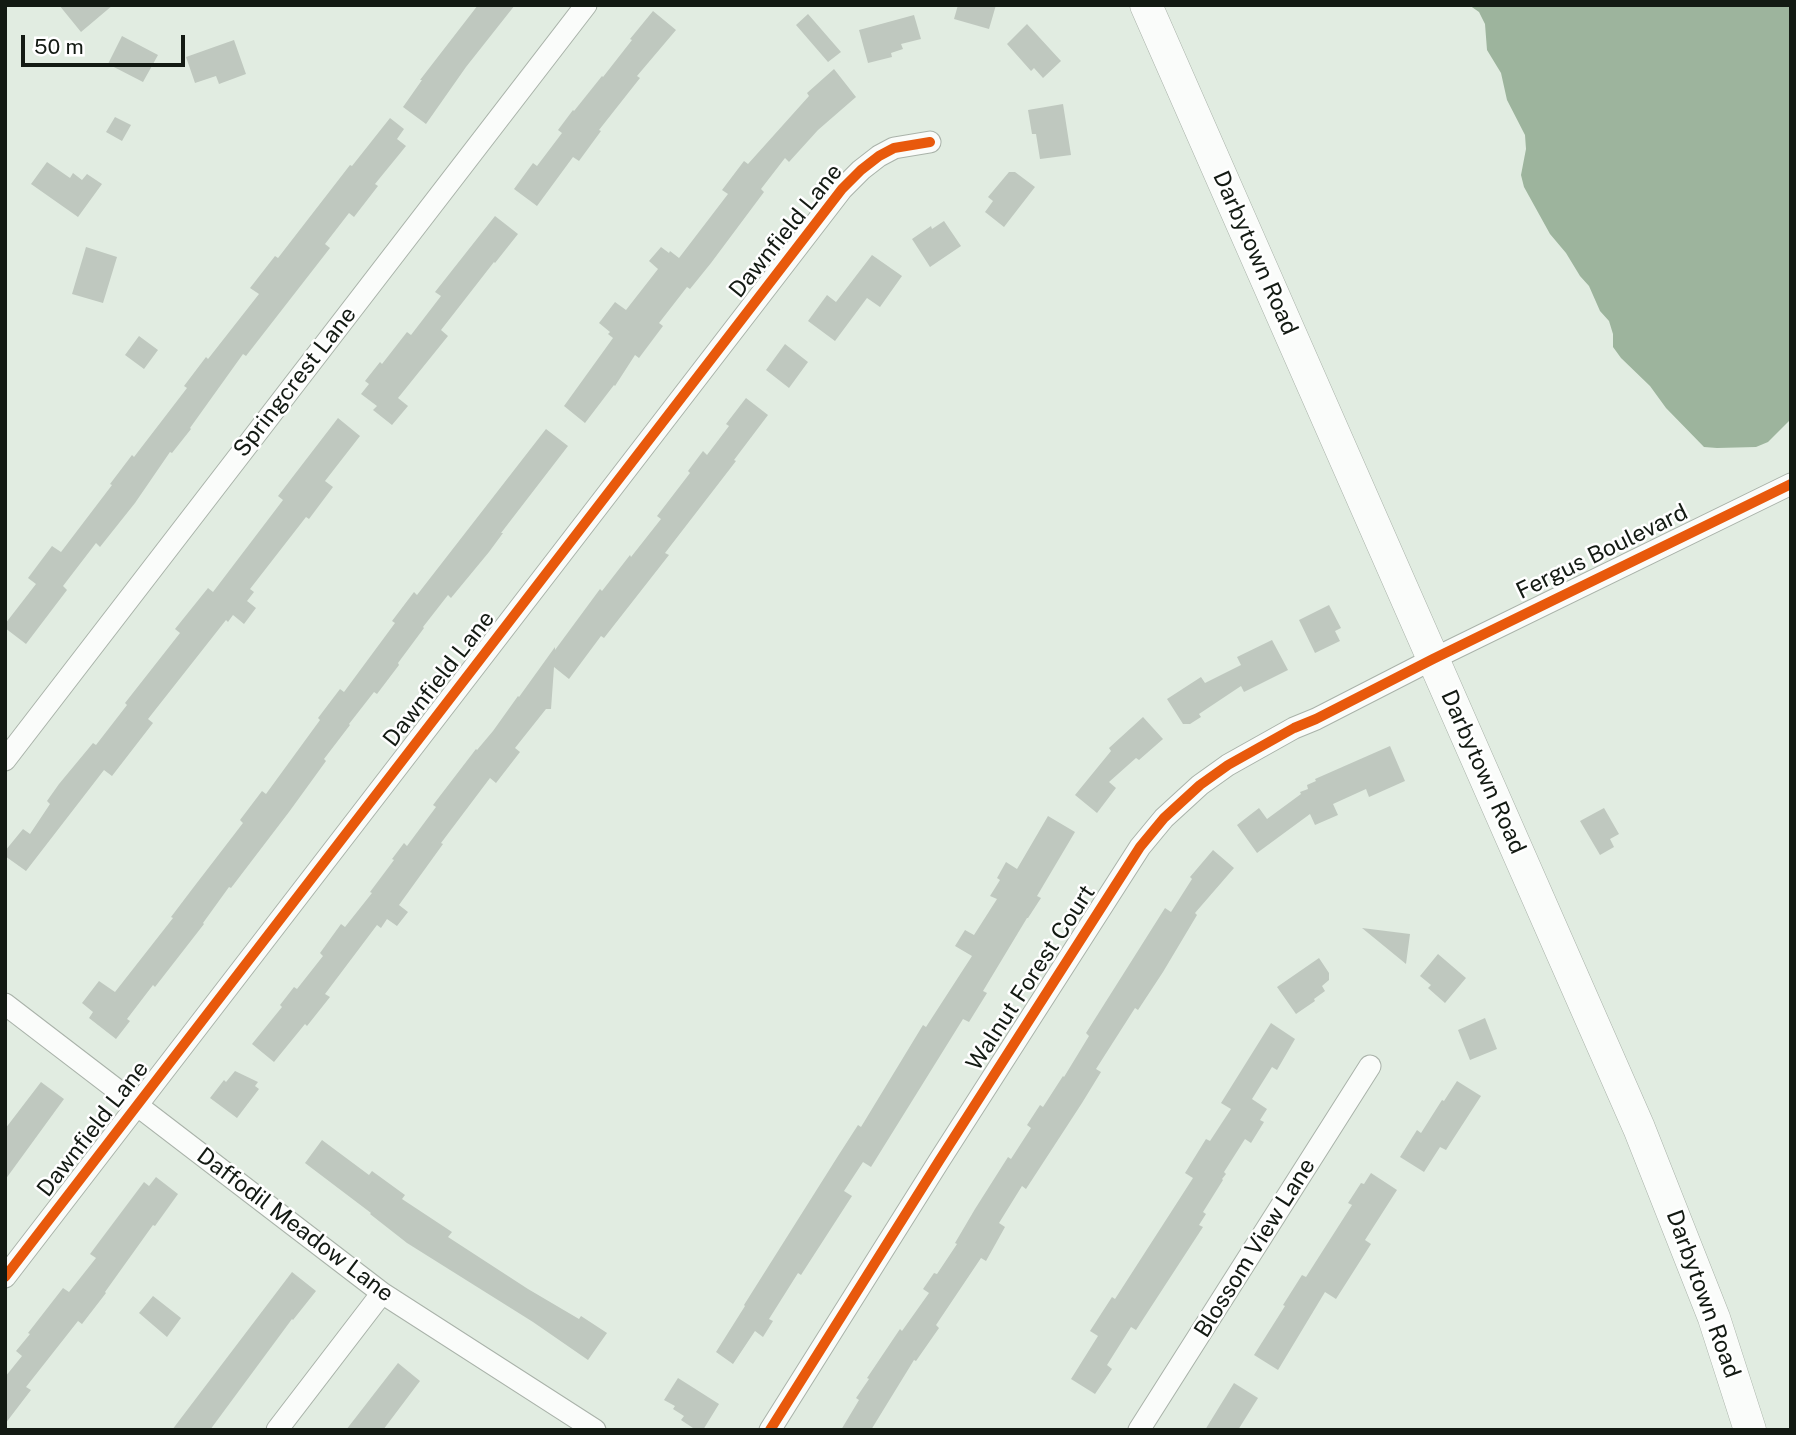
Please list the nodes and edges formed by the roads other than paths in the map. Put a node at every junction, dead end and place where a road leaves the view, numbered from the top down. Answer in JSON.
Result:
{"nodes":[{"id":1,"x":586,"y":5,"type":"edge"},
{"id":2,"x":1146,"y":5,"type":"edge"},
{"id":3,"x":930,"y":142,"type":"dead end"},
{"id":4,"x":1791,"y":484,"type":"edge"},
{"id":5,"x":1433,"y":659,"type":"junction"},
{"id":6,"x":5,"y":760,"type":"edge"},
{"id":7,"x":5,"y":1004,"type":"edge"},
{"id":8,"x":1370,"y":1066,"type":"dead end"},
{"id":9,"x":137,"y":1105,"type":"junction"},
{"id":10,"x":5,"y":1277,"type":"edge"},
{"id":11,"x":382,"y":1293,"type":"junction"},
{"id":12,"x":277,"y":1430,"type":"edge"},
{"id":13,"x":595,"y":1430,"type":"edge"},
{"id":14,"x":770,"y":1430,"type":"edge"},
{"id":15,"x":1139,"y":1430,"type":"edge"},
{"id":16,"x":1750,"y":1430,"type":"edge"}],
"edges":[{"from":1,"to":6,"type":"street","name":"Springcrest Lane"},
{"from":2,"to":5,"type":"main road","name":"Darbytown Road"},
{"from":3,"to":9,"type":"street","name":"Dawnfield Lane"},
{"from":4,"to":5,"type":"street","name":"Fergus Boulevard"},
{"from":5,"to":14,"type":"street","name":"Walnut Forest Court"},
{"from":5,"to":16,"type":"main road","name":"Darbytown Road"},
{"from":7,"to":9,"type":"street","name":"Daffodil Meadow Lane"},
{"from":8,"to":15,"type":"street","name":"Blossom View Lane"},
{"from":9,"to":10,"type":"street","name":"Dawnfield Lane"},
{"from":9,"to":11,"type":"street","name":"Daffodil Meadow Lane"},
{"from":11,"to":12,"type":"street"},
{"from":11,"to":13,"type":"street","name":"Daffodil Meadow Lane"}]}
